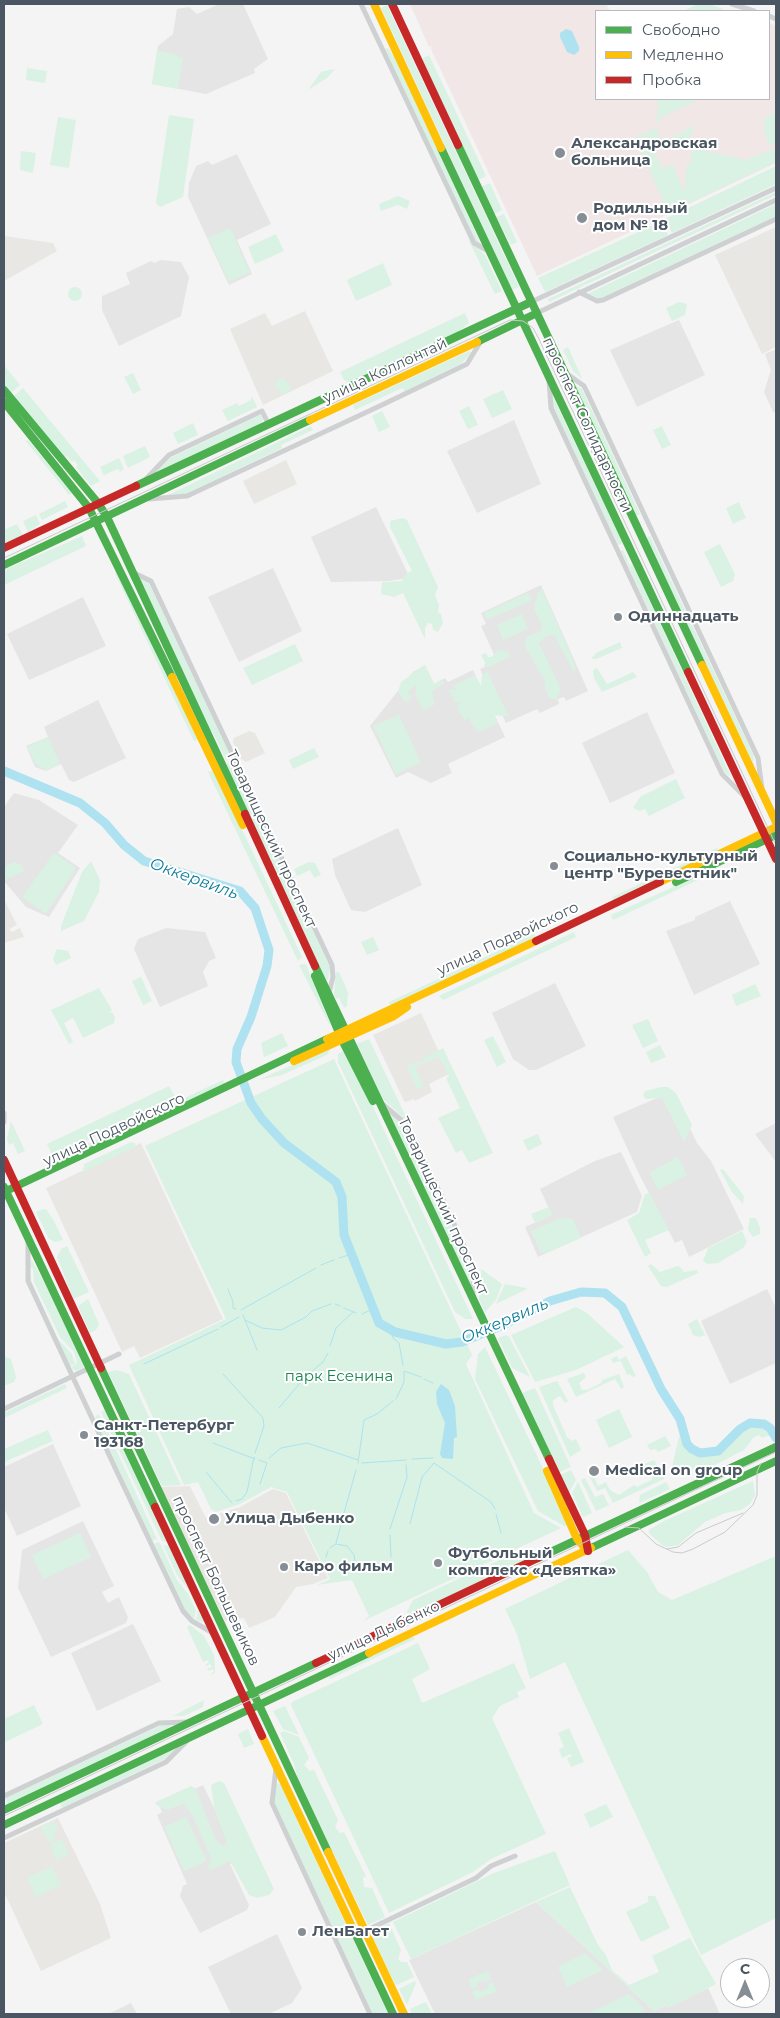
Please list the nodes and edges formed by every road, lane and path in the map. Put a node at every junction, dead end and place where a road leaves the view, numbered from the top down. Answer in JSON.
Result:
{"nodes":[{"id":1,"x":361,"y":4,"type":"edge"},
{"id":2,"x":374,"y":4,"type":"edge"},
{"id":3,"x":392,"y":4,"type":"edge"},
{"id":4,"x":732,"y":4,"type":"edge"},
{"id":5,"x":751,"y":10,"type":"edge"},
{"id":6,"x":776,"y":188,"type":"edge"},
{"id":7,"x":776,"y":200,"type":"edge"},
{"id":8,"x":776,"y":219,"type":"edge"},
{"id":9,"x":490,"y":252,"type":"junction"},
{"id":10,"x":579,"y":292,"type":"junction"},
{"id":11,"x":531,"y":302,"type":"junction"},
{"id":12,"x":516,"y":307,"type":"junction"},
{"id":13,"x":537,"y":314,"type":"junction"},
{"id":14,"x":523,"y":321,"type":"junction"},
{"id":15,"x":481,"y":341,"type":"junction"},
{"id":16,"x":564,"y":372,"type":"junction"},
{"id":17,"x":549,"y":378,"type":"junction"},
{"id":18,"x":4,"y":390,"type":"edge"},
{"id":19,"x":4,"y":402,"type":"edge"},
{"id":20,"x":269,"y":425,"type":"junction"},
{"id":21,"x":141,"y":484,"type":"junction"},
{"id":22,"x":146,"y":499,"type":"junction"},
{"id":23,"x":98,"y":503,"type":"junction"},
{"id":24,"x":89,"y":508,"type":"junction"},
{"id":25,"x":107,"y":517,"type":"junction"},
{"id":26,"x":97,"y":522,"type":"junction"},
{"id":27,"x":4,"y":548,"type":"edge"},
{"id":28,"x":4,"y":565,"type":"edge"},
{"id":29,"x":131,"y":572,"type":"junction"},
{"id":30,"x":763,"y":793,"type":"junction"},
{"id":31,"x":748,"y":800,"type":"junction"},
{"id":32,"x":776,"y":822,"type":"edge"},
{"id":33,"x":776,"y":827,"type":"edge"},
{"id":34,"x":776,"y":835,"type":"edge"},
{"id":35,"x":766,"y":836,"type":"junction"},
{"id":36,"x":776,"y":859,"type":"edge"},
{"id":37,"x":329,"y":992,"type":"junction"},
{"id":38,"x":344,"y":1034,"type":"junction"},
{"id":39,"x":379,"y":1101,"type":"junction"},
{"id":40,"x":4,"y":1113,"type":"edge"},
{"id":41,"x":4,"y":1122,"type":"edge"},
{"id":42,"x":4,"y":1160,"type":"edge"},
{"id":43,"x":17,"y":1188,"type":"junction"},
{"id":44,"x":5,"y":1193,"type":"edge"},
{"id":45,"x":28,"y":1239,"type":"junction"},
{"id":46,"x":473,"y":1302,"type":"junction"},
{"id":47,"x":480,"y":1321,"type":"junction"},
{"id":48,"x":489,"y":1340,"type":"junction"},
{"id":49,"x":119,"y":1354,"type":"dead end"},
{"id":50,"x":99,"y":1364,"type":"junction"},
{"id":51,"x":89,"y":1369,"type":"junction"},
{"id":52,"x":72,"y":1377,"type":"junction"},
{"id":53,"x":4,"y":1409,"type":"edge"},
{"id":54,"x":773,"y":1449,"type":"edge"},
{"id":55,"x":776,"y":1461,"type":"edge"},
{"id":56,"x":585,"y":1535,"type":"junction"},
{"id":57,"x":577,"y":1539,"type":"junction"},
{"id":58,"x":588,"y":1551,"type":"junction"},
{"id":59,"x":212,"y":1632,"type":"junction"},
{"id":60,"x":253,"y":1692,"type":"junction"},
{"id":61,"x":242,"y":1697,"type":"junction"},
{"id":62,"x":259,"y":1705,"type":"junction"},
{"id":63,"x":249,"y":1710,"type":"junction"},
{"id":64,"x":187,"y":1722,"type":"junction"},
{"id":65,"x":190,"y":1737,"type":"junction"},
{"id":66,"x":276,"y":1767,"type":"junction"},
{"id":67,"x":4,"y":1796,"type":"edge"},
{"id":68,"x":4,"y":1810,"type":"edge"},
{"id":69,"x":4,"y":1825,"type":"edge"},
{"id":70,"x":4,"y":1838,"type":"edge"},
{"id":71,"x":515,"y":1856,"type":"dead end"},
{"id":72,"x":365,"y":1931,"type":"junction"},
{"id":73,"x":370,"y":2014,"type":"edge"},
{"id":74,"x":392,"y":2014,"type":"edge"},
{"id":75,"x":404,"y":2014,"type":"edge"}],
"edges":[{"from":1,"to":9,"type":"street"},
{"from":2,"to":9,"type":"main road","name":"проспект Солидарности"},
{"from":3,"to":11,"type":"main road","name":"проспект Солидарности"},
{"from":4,"to":5,"type":"street"},
{"from":6,"to":11,"type":"street","name":"улица Коллонтай"},
{"from":7,"to":10,"type":"street","name":"улица Коллонтай"},
{"from":8,"to":10,"type":"street"},
{"from":9,"to":12,"type":"main road","name":"проспект Солидарности"},
{"from":10,"to":13,"type":"street","name":"улица Коллонтай"},
{"from":11,"to":12,"type":"main road","name":"улица Коллонтай"},
{"from":11,"to":13,"type":"main road","name":"проспект Солидарности"},
{"from":12,"to":14,"type":"main road","name":"проспект Солидарности"},
{"from":12,"to":20,"type":"main road","name":"улица Коллонтай"},
{"from":13,"to":14,"type":"main road","name":"улица Коллонтай"},
{"from":13,"to":16,"type":"main road","name":"проспект Солидарности"},
{"from":14,"to":15,"type":"main road","name":"улица Коллонтай"},
{"from":14,"to":17,"type":"main road","name":"проспект Солидарности"},
{"from":15,"to":22,"type":"main road","name":"улица Коллонтай"},
{"from":15,"to":22,"type":"street"},
{"from":16,"to":30,"type":"main road","name":"проспект Солидарности"},
{"from":16,"to":30,"type":"street"},
{"from":17,"to":31,"type":"main road","name":"проспект Солидарности"},
{"from":17,"to":31,"type":"street"},
{"from":18,"to":23,"type":"main road","name":"Товарищеский проспект"},
{"from":19,"to":24,"type":"main road","name":"Товарищеский проспект"},
{"from":20,"to":21,"type":"main road","name":"улица Коллонтай"},
{"from":20,"to":21,"type":"street"},
{"from":21,"to":23,"type":"main road","name":"улица Коллонтай"},
{"from":22,"to":25,"type":"main road","name":"улица Коллонтай"},
{"from":23,"to":24,"type":"main road","name":"улица Коллонтай"},
{"from":23,"to":25,"type":"main road","name":"Товарищеский проспект"},
{"from":24,"to":26,"type":"main road","name":"Товарищеский проспект"},
{"from":24,"to":27,"type":"main road","name":"улица Коллонтай"},
{"from":25,"to":26,"type":"main road","name":"улица Коллонтай"},
{"from":25,"to":29,"type":"main road","name":"Товарищеский проспект"},
{"from":26,"to":28,"type":"main road","name":"улица Коллонтай"},
{"from":26,"to":38,"type":"main road","name":"Товарищеский проспект"},
{"from":29,"to":37,"type":"main road","name":"Товарищеский проспект"},
{"from":29,"to":37,"type":"street"},
{"from":30,"to":32,"type":"main road","name":"проспект Солидарности"},
{"from":31,"to":35,"type":"main road","name":"проспект Солидарности"},
{"from":33,"to":35,"type":"main road","name":"улица Подвойского"},
{"from":34,"to":35,"type":"main road","name":"улица Подвойского"},
{"from":35,"to":36,"type":"main road","name":"проспект Солидарности"},
{"from":35,"to":38,"type":"main road","name":"улица Подвойского"},
{"from":37,"to":38,"type":"main road","name":"Товарищеский проспект"},
{"from":38,"to":39,"type":"main road","name":"Товарищеский проспект"},
{"from":38,"to":43,"type":"main road","name":"улица Подвойского"},
{"from":38,"to":47,"type":"main road","name":"Товарищеский проспект"},
{"from":39,"to":46,"type":"main road","name":"Товарищеский проспект"},
{"from":39,"to":46,"type":"street"},
{"from":40,"to":41,"type":"street"},
{"from":42,"to":43,"type":"main road","name":"проспект Большевиков"},
{"from":43,"to":44,"type":"main road","name":"улица Подвойского"},
{"from":43,"to":50,"type":"main road","name":"проспект Большевиков"},
{"from":44,"to":45,"type":"main road","name":"проспект Большевиков"},
{"from":45,"to":51,"type":"main road","name":"проспект Большевиков"},
{"from":45,"to":52,"type":"street"},
{"from":46,"to":47,"type":"main road","name":"Товарищеский проспект"},
{"from":47,"to":48,"type":"main road"},
{"from":48,"to":56,"type":"main road"},
{"from":48,"to":57,"type":"main road"},
{"from":49,"to":50,"type":"street"},
{"from":50,"to":51,"type":"street"},
{"from":50,"to":60,"type":"main road","name":"проспект Большевиков"},
{"from":51,"to":52,"type":"street"},
{"from":51,"to":59,"type":"main road","name":"проспект Большевиков"},
{"from":52,"to":53,"type":"street"},
{"from":52,"to":59,"type":"street"},
{"from":54,"to":56,"type":"main road","name":"улица Дыбенко"},
{"from":55,"to":58,"type":"main road","name":"улица Дыбенко"},
{"from":56,"to":57,"type":"main road","name":"улица Дыбенко"},
{"from":56,"to":58,"type":"main road"},
{"from":57,"to":58,"type":"main road"},
{"from":57,"to":60,"type":"main road","name":"улица Дыбенко"},
{"from":58,"to":62,"type":"main road","name":"улица Дыбенко"},
{"from":59,"to":61,"type":"main road","name":"проспект Большевиков"},
{"from":60,"to":61,"type":"main road","name":"улица Дыбенко"},
{"from":60,"to":62,"type":"main road","name":"проспект Большевиков"},
{"from":61,"to":63,"type":"main road","name":"проспект Большевиков"},
{"from":61,"to":64,"type":"main road","name":"улица Дыбенко"},
{"from":62,"to":63,"type":"main road","name":"улица Дыбенко"},
{"from":62,"to":72,"type":"main road","name":"проспект Большевиков"},
{"from":63,"to":65,"type":"main road","name":"улица Дыбенко"},
{"from":63,"to":66,"type":"main road","name":"проспект Большевиков"},
{"from":64,"to":67,"type":"street"},
{"from":64,"to":68,"type":"main road","name":"улица Дыбенко"},
{"from":65,"to":69,"type":"main road","name":"улица Дыбенко"},
{"from":65,"to":70,"type":"street"},
{"from":66,"to":73,"type":"street"},
{"from":66,"to":74,"type":"main road","name":"проспект Большевиков"},
{"from":71,"to":72,"type":"street"},
{"from":72,"to":75,"type":"main road","name":"проспект Большевиков"}]}
